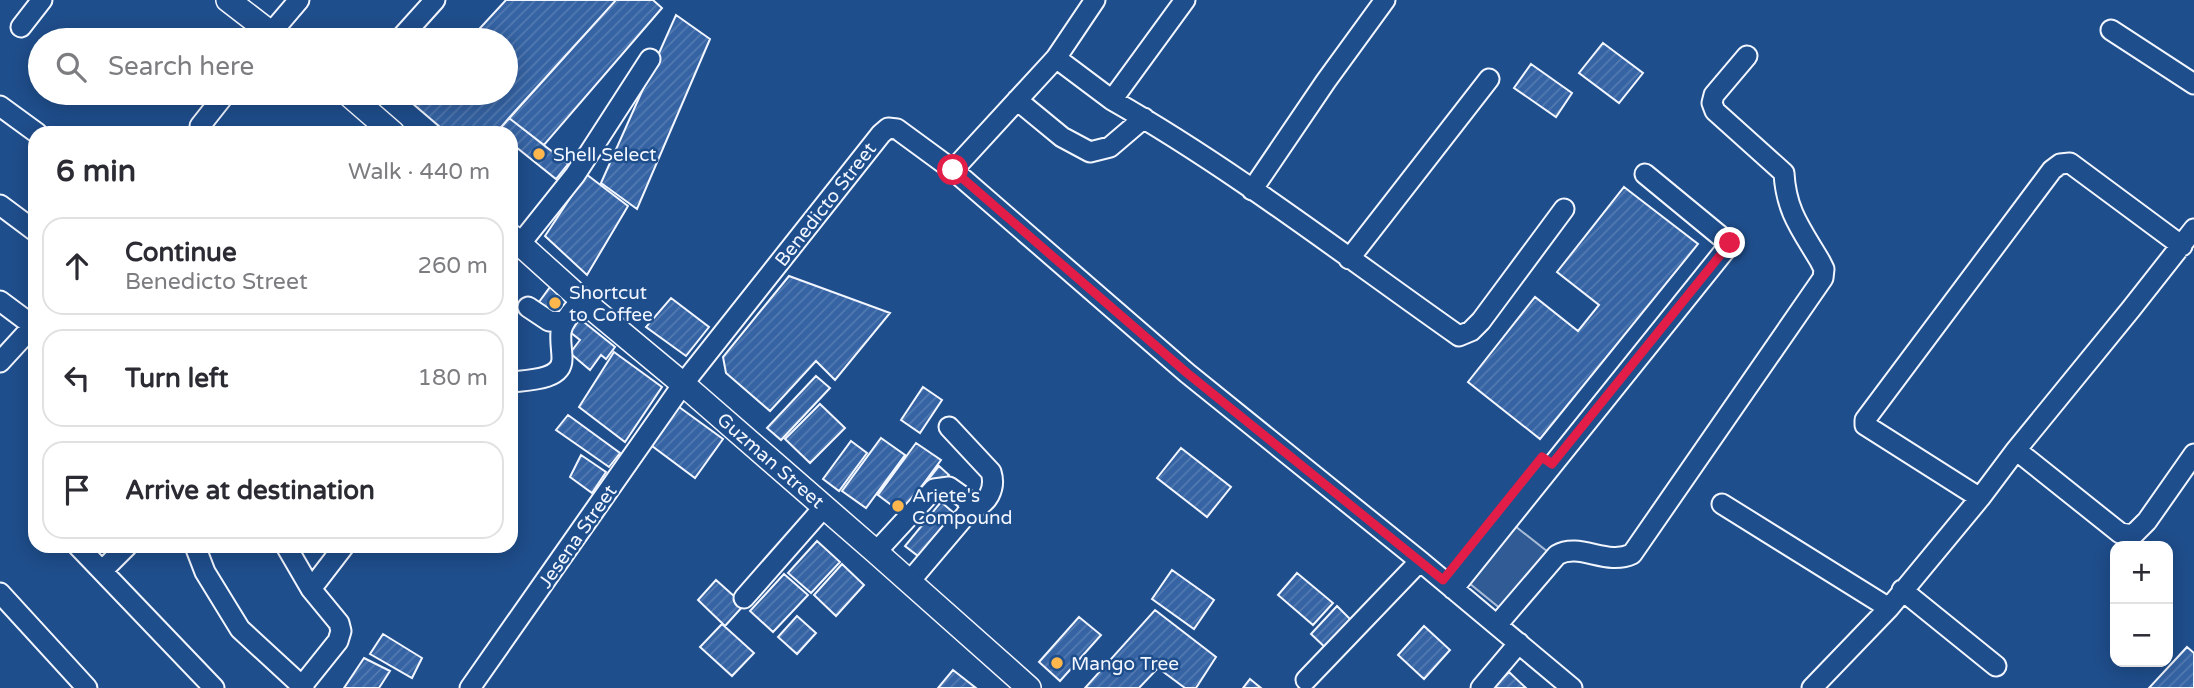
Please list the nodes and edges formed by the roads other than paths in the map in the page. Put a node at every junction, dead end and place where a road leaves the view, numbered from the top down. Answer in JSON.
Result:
{"nodes":[{"id":1,"x":42,"y":0,"type":"edge"},
{"id":2,"x":228,"y":0,"type":"edge"},
{"id":3,"x":299,"y":0,"type":"edge"},
{"id":4,"x":435,"y":0,"type":"edge"},
{"id":5,"x":1095,"y":0,"type":"edge"},
{"id":6,"x":1185,"y":0,"type":"edge"},
{"id":7,"x":1385,"y":0,"type":"edge"},
{"id":8,"x":21,"y":27,"type":"dead end"},
{"id":9,"x":260,"y":28,"type":"edge"},
{"id":10,"x":279,"y":28,"type":"edge"},
{"id":11,"x":410,"y":28,"type":"edge"},
{"id":12,"x":2112,"y":30,"type":"dead end"},
{"id":13,"x":1747,"y":56,"type":"dead end"},
{"id":14,"x":1056,"y":58,"type":"junction"},
{"id":15,"x":650,"y":60,"type":"dead end"},
{"id":16,"x":1489,"y":79,"type":"dead end"},
{"id":17,"x":2194,"y":84,"type":"edge"},
{"id":18,"x":1017,"y":100,"type":"junction"},
{"id":19,"x":1112,"y":100,"type":"junction"},
{"id":20,"x":217,"y":105,"type":"edge"},
{"id":21,"x":360,"y":105,"type":"edge"},
{"id":22,"x":0,"y":107,"type":"edge"},
{"id":23,"x":1144,"y":118,"type":"junction"},
{"id":24,"x":201,"y":126,"type":"dead end"},
{"id":25,"x":379,"y":126,"type":"edge"},
{"id":26,"x":28,"y":127,"type":"edge"},
{"id":27,"x":953,"y":170,"type":"junction"},
{"id":28,"x":1645,"y":174,"type":"dead end"},
{"id":29,"x":1252,"y":190,"type":"junction"},
{"id":30,"x":0,"y":205,"type":"edge"},
{"id":31,"x":1564,"y":209,"type":"dead end"},
{"id":32,"x":28,"y":221,"type":"edge"},
{"id":33,"x":2194,"y":229,"type":"edge"},
{"id":34,"x":518,"y":238,"type":"edge"},
{"id":35,"x":518,"y":242,"type":"edge"},
{"id":36,"x":2182,"y":246,"type":"junction"},
{"id":37,"x":1349,"y":259,"type":"junction"},
{"id":38,"x":582,"y":299,"type":"junction"},
{"id":39,"x":0,"y":301,"type":"edge"},
{"id":40,"x":528,"y":307,"type":"dead end"},
{"id":41,"x":28,"y":322,"type":"edge"},
{"id":42,"x":565,"y":322,"type":"junction"},
{"id":43,"x":28,"y":332,"type":"edge"},
{"id":44,"x":0,"y":362,"type":"edge"},
{"id":45,"x":518,"y":381,"type":"edge"},
{"id":46,"x":683,"y":384,"type":"junction"},
{"id":47,"x":949,"y":427,"type":"dead end"},
{"id":48,"x":2016,"y":450,"type":"junction"},
{"id":49,"x":2194,"y":454,"type":"edge"},
{"id":50,"x":1980,"y":498,"type":"junction"},
{"id":51,"x":1722,"y":504,"type":"dead end"},
{"id":52,"x":824,"y":506,"type":"junction"},
{"id":53,"x":970,"y":508,"type":"junction"},
{"id":54,"x":876,"y":552,"type":"junction"},
{"id":55,"x":85,"y":553,"type":"edge"},
{"id":56,"x":120,"y":553,"type":"edge"},
{"id":57,"x":198,"y":553,"type":"edge"},
{"id":58,"x":290,"y":553,"type":"edge"},
{"id":59,"x":339,"y":553,"type":"edge"},
{"id":60,"x":1420,"y":561,"type":"junction"},
{"id":61,"x":103,"y":570,"type":"junction"},
{"id":62,"x":909,"y":581,"type":"junction"},
{"id":63,"x":1448,"y":585,"type":"junction"},
{"id":64,"x":312,"y":589,"type":"junction"},
{"id":65,"x":1902,"y":590,"type":"junction"},
{"id":66,"x":0,"y":593,"type":"edge"},
{"id":67,"x":744,"y":598,"type":"dead end"},
{"id":68,"x":1889,"y":608,"type":"junction"},
{"id":69,"x":1497,"y":625,"type":"junction"},
{"id":70,"x":1519,"y":643,"type":"junction"},
{"id":71,"x":1996,"y":666,"type":"dead end"},
{"id":72,"x":1306,"y":680,"type":"dead end"},
{"id":73,"x":1820,"y":686,"type":"edge"},
{"id":74,"x":303,"y":687,"type":"edge"},
{"id":75,"x":87,"y":688,"type":"edge"},
{"id":76,"x":214,"y":688,"type":"edge"},
{"id":77,"x":470,"y":688,"type":"edge"},
{"id":78,"x":1028,"y":688,"type":"edge"},
{"id":79,"x":1481,"y":688,"type":"edge"},
{"id":80,"x":1572,"y":688,"type":"edge"}],
"edges":[{"from":1,"to":8,"type":"street"},
{"from":2,"to":9,"type":"main road"},
{"from":3,"to":10,"type":"street"},
{"from":4,"to":11,"type":"street"},
{"from":5,"to":14,"type":"street"},
{"from":6,"to":19,"type":"street"},
{"from":7,"to":29,"type":"street"},
{"from":12,"to":17,"type":"street"},
{"from":13,"to":69,"type":"street"},
{"from":14,"to":18,"type":"street"},
{"from":14,"to":19,"type":"street"},
{"from":15,"to":34,"type":"street"},
{"from":16,"to":37,"type":"street"},
{"from":18,"to":23,"type":"street"},
{"from":18,"to":27,"type":"street"},
{"from":19,"to":23,"type":"street"},
{"from":20,"to":24,"type":"street"},
{"from":21,"to":25,"type":"main road"},
{"from":22,"to":26,"type":"street"},
{"from":23,"to":29,"type":"street"},
{"from":27,"to":46,"type":"street","name":"Benedicto Street"},
{"from":27,"to":60,"type":"street","name":"Benedicto Street"},
{"from":28,"to":63,"type":"street"},
{"from":29,"to":37,"type":"street"},
{"from":30,"to":32,"type":"street"},
{"from":31,"to":37,"type":"street"},
{"from":33,"to":36,"type":"street"},
{"from":35,"to":38,"type":"main road","name":"Guzman Street"},
{"from":36,"to":48,"type":"street"},
{"from":36,"to":50,"type":"street"},
{"from":38,"to":42,"type":"street"},
{"from":38,"to":46,"type":"main road","name":"Guzman Street"},
{"from":39,"to":41,"type":"street"},
{"from":40,"to":42,"type":"street"},
{"from":42,"to":45,"type":"street"},
{"from":43,"to":44,"type":"street"},
{"from":46,"to":52,"type":"main road","name":"Guzman Street"},
{"from":46,"to":77,"type":"street","name":"Jesena Street"},
{"from":47,"to":53,"type":"street"},
{"from":48,"to":49,"type":"street"},
{"from":48,"to":50,"type":"street"},
{"from":50,"to":65,"type":"street"},
{"from":51,"to":68,"type":"street"},
{"from":52,"to":54,"type":"main road","name":"Guzman Street"},
{"from":52,"to":67,"type":"street"},
{"from":53,"to":54,"type":"street"},
{"from":53,"to":62,"type":"street"},
{"from":54,"to":62,"type":"main road","name":"Guzman Street"},
{"from":55,"to":61,"type":"street"},
{"from":56,"to":61,"type":"street"},
{"from":57,"to":74,"type":"street"},
{"from":58,"to":64,"type":"street"},
{"from":59,"to":64,"type":"street"},
{"from":60,"to":63,"type":"street","name":"Benedicto Street"},
{"from":60,"to":72,"type":"street"},
{"from":61,"to":76,"type":"street"},
{"from":62,"to":78,"type":"main road","name":"Guzman Street"},
{"from":63,"to":69,"type":"street","name":"Benedicto Street"},
{"from":64,"to":74,"type":"street"},
{"from":65,"to":68,"type":"street"},
{"from":65,"to":71,"type":"street"},
{"from":66,"to":75,"type":"street"},
{"from":68,"to":73,"type":"street"},
{"from":69,"to":70,"type":"street","name":"Benedicto Street"},
{"from":70,"to":79,"type":"street"},
{"from":70,"to":80,"type":"street","name":"Benedicto Street"}]}
